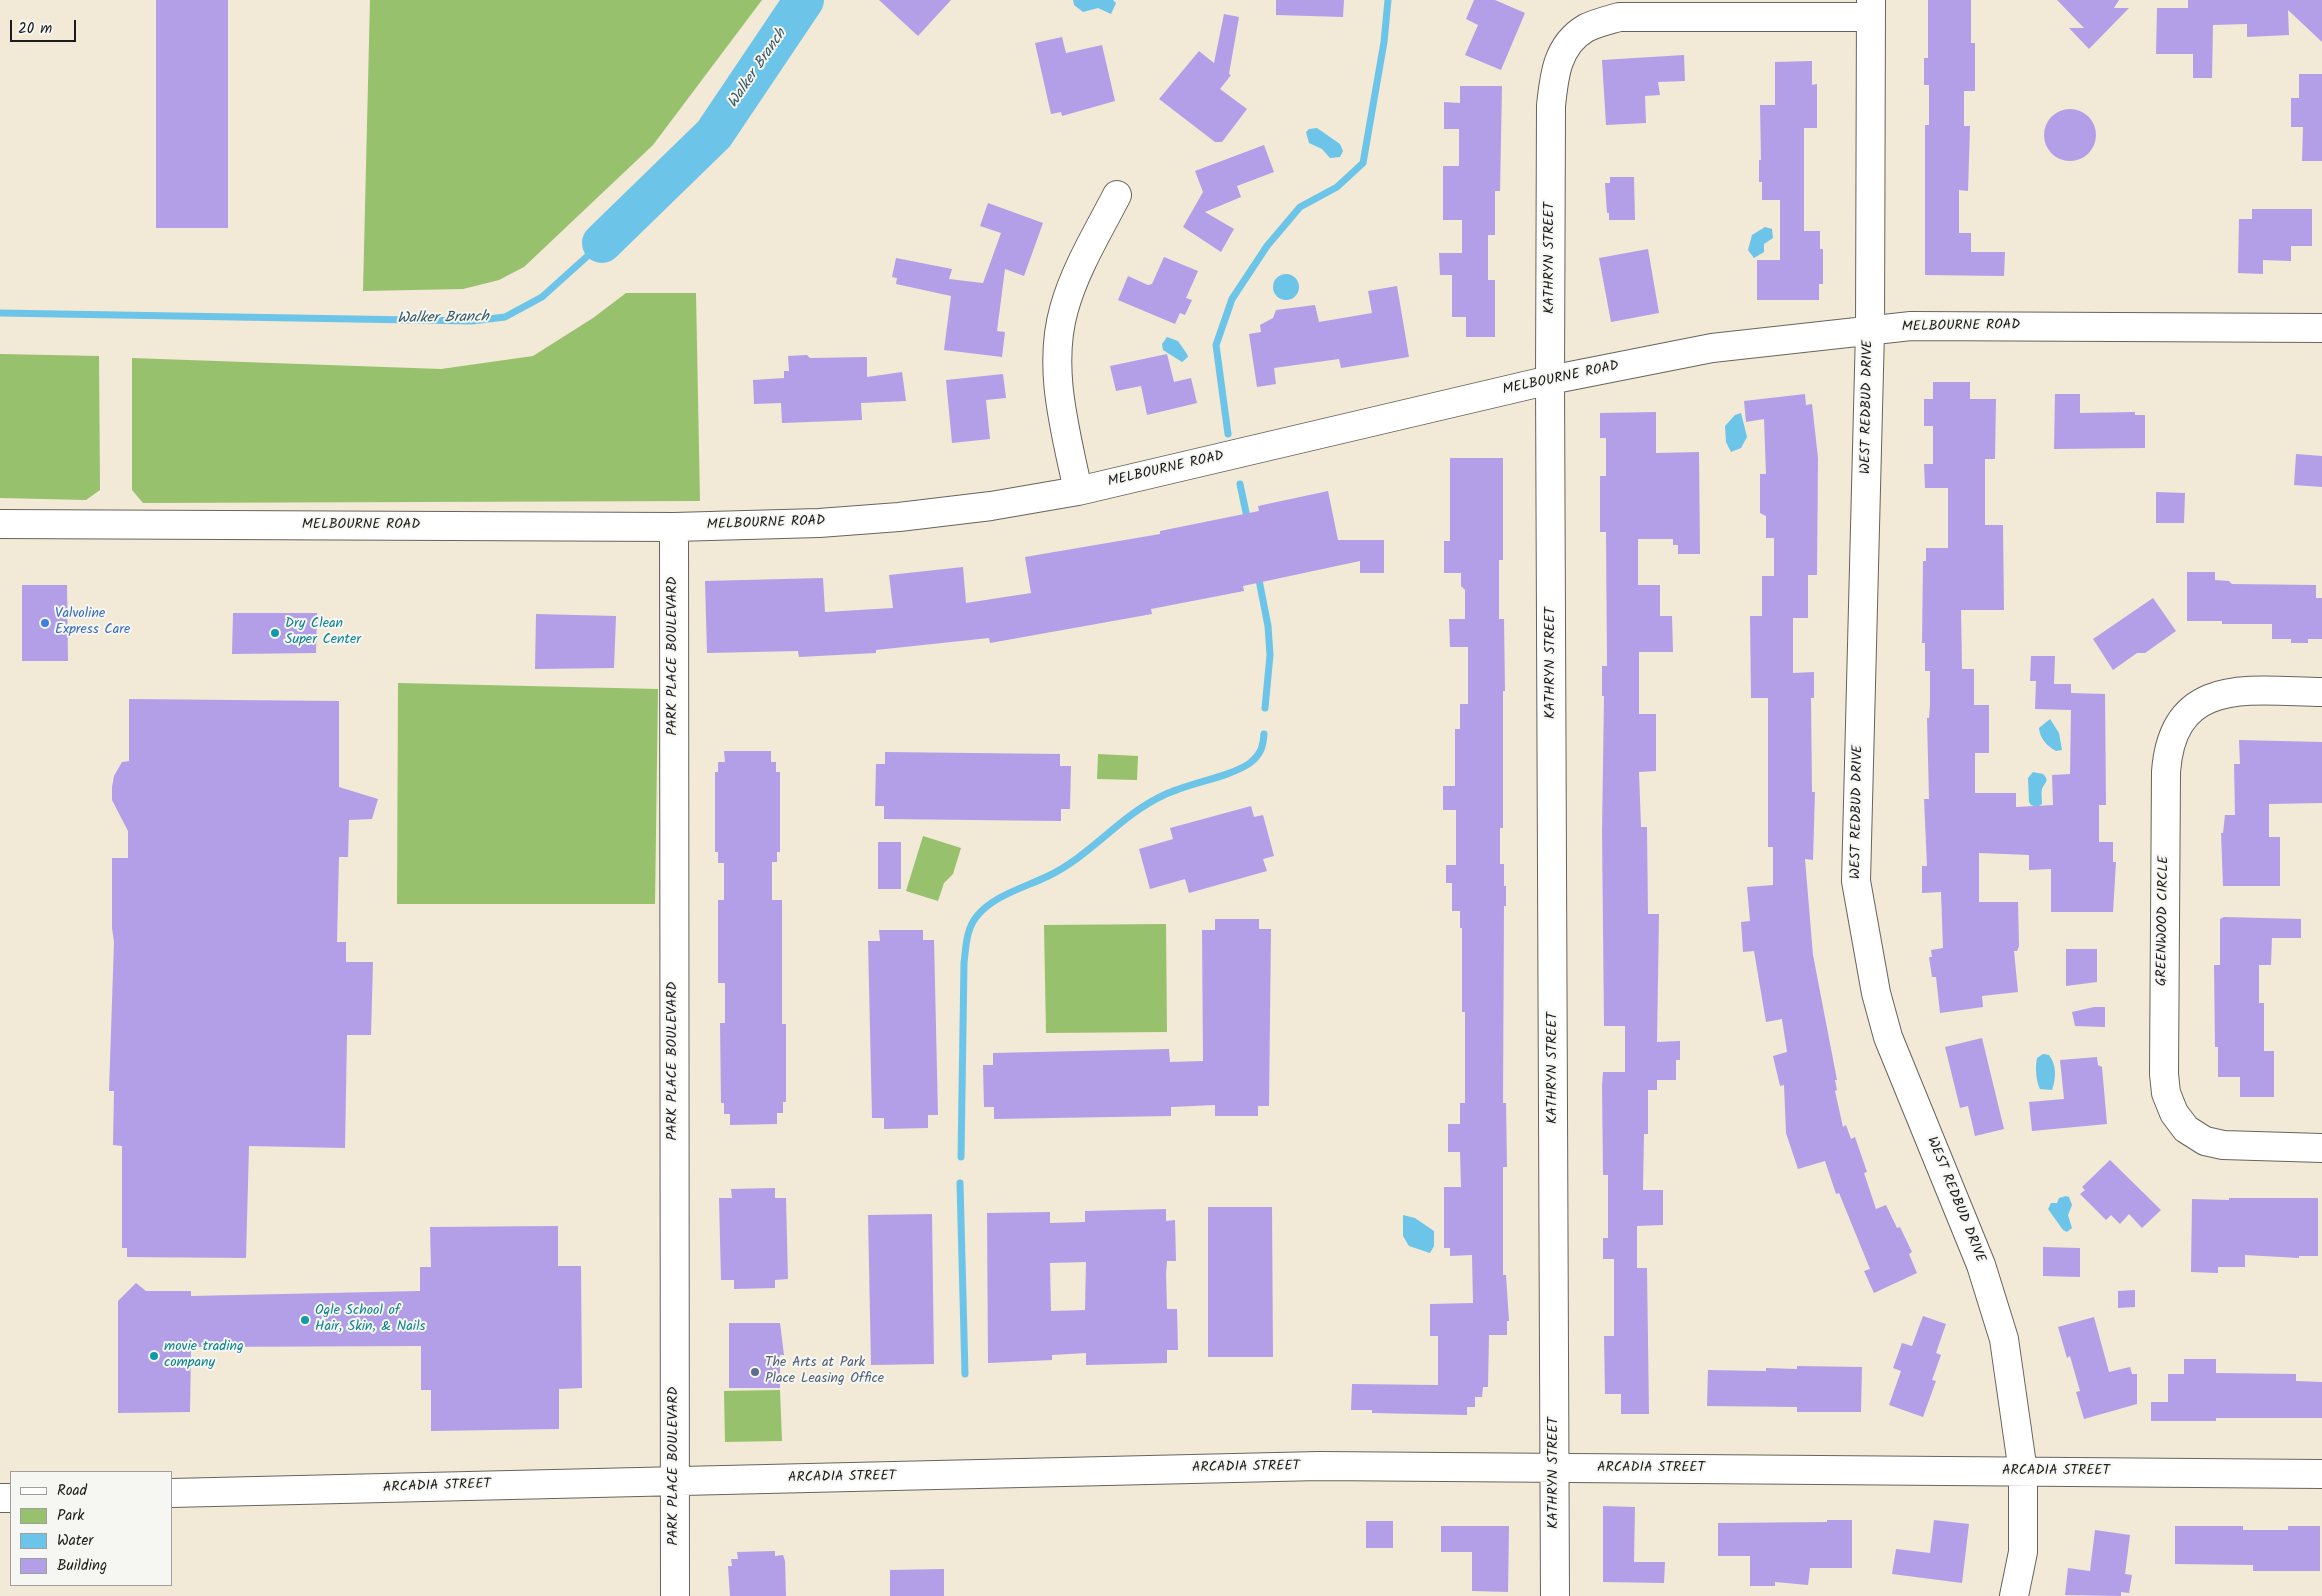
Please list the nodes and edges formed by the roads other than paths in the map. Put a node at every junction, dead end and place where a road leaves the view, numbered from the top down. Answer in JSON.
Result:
{"nodes":[{"id":1,"x":1871,"y":8,"type":"edge"},
{"id":2,"x":1117,"y":195,"type":"dead end"},
{"id":3,"x":2322,"y":328,"type":"edge"},
{"id":4,"x":1870,"y":331,"type":"junction"},
{"id":5,"x":1550,"y":380,"type":"junction"},
{"id":6,"x":1078,"y":491,"type":"junction"},
{"id":7,"x":0,"y":524,"type":"edge"},
{"id":8,"x":674,"y":527,"type":"junction"},
{"id":9,"x":2322,"y":692,"type":"edge"},
{"id":10,"x":2322,"y":1148,"type":"edge"},
{"id":11,"x":1555,"y":1468,"type":"junction"},
{"id":12,"x":2023,"y":1472,"type":"junction"},
{"id":13,"x":2322,"y":1474,"type":"edge"},
{"id":14,"x":675,"y":1482,"type":"junction"},
{"id":15,"x":172,"y":1493,"type":"edge"},
{"id":16,"x":675,"y":1596,"type":"edge"},
{"id":17,"x":1556,"y":1596,"type":"edge"},
{"id":18,"x":2014,"y":1596,"type":"edge"}],
"edges":[{"from":1,"to":4,"type":"street","name":"WEST REDBUD DRIVE"},
{"from":1,"to":5,"type":"street","name":"KATHRYN STREET"},
{"from":2,"to":6,"type":"street"},
{"from":3,"to":4,"type":"street","name":"MELBOURNE ROAD"},
{"from":4,"to":5,"type":"street","name":"MELBOURNE ROAD"},
{"from":4,"to":12,"type":"street","name":"WEST REDBUD DRIVE"},
{"from":5,"to":6,"type":"street","name":"MELBOURNE ROAD"},
{"from":5,"to":11,"type":"street","name":"KATHRYN STREET"},
{"from":6,"to":8,"type":"street","name":"MELBOURNE ROAD"},
{"from":7,"to":8,"type":"street","name":"MELBOURNE ROAD"},
{"from":8,"to":14,"type":"street","name":"PARK PLACE BOULEVARD"},
{"from":9,"to":10,"type":"street","name":"GREENWOOD CIRCLE"},
{"from":11,"to":12,"type":"street","name":"ARCADIA STREET"},
{"from":11,"to":14,"type":"street","name":"ARCADIA STREET"},
{"from":11,"to":17,"type":"street","name":"KATHRYN STREET"},
{"from":12,"to":13,"type":"street","name":"ARCADIA STREET"},
{"from":12,"to":18,"type":"street","name":"WEST REDBUD DRIVE"},
{"from":14,"to":15,"type":"street","name":"ARCADIA STREET"},
{"from":14,"to":16,"type":"street","name":"PARK PLACE BOULEVARD"}]}
